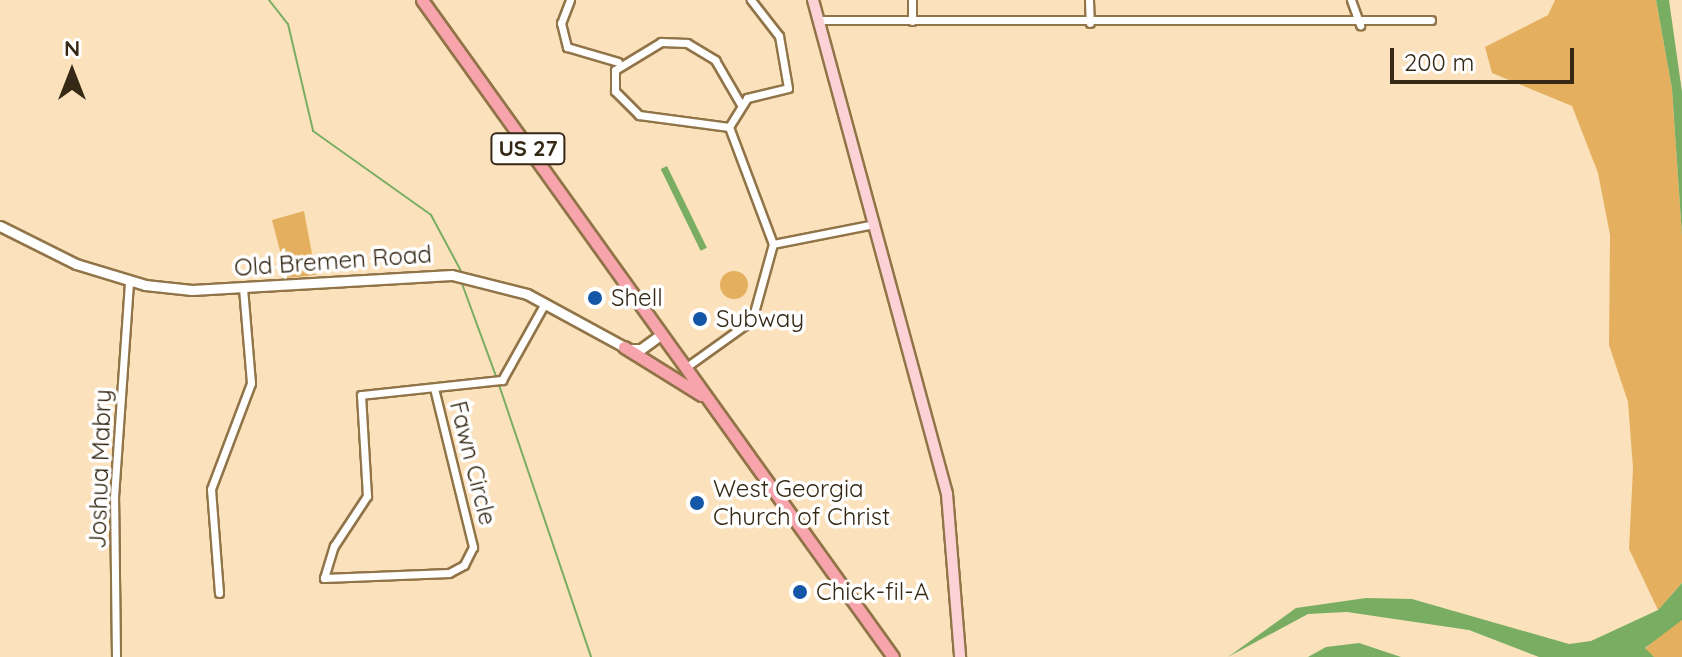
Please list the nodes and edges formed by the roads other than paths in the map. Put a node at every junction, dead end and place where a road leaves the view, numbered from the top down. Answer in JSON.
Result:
{"nodes":[{"id":1,"x":422,"y":0,"type":"edge"},
{"id":2,"x":570,"y":0,"type":"edge"},
{"id":3,"x":751,"y":0,"type":"edge"},
{"id":4,"x":813,"y":0,"type":"edge"},
{"id":5,"x":912,"y":0,"type":"edge"},
{"id":6,"x":1089,"y":0,"type":"edge"},
{"id":7,"x":1351,"y":0,"type":"edge"},
{"id":8,"x":818,"y":20,"type":"junction"},
{"id":9,"x":1431,"y":20,"type":"dead end"},
{"id":10,"x":912,"y":21,"type":"junction"},
{"id":11,"x":1090,"y":23,"type":"junction"},
{"id":12,"x":1360,"y":25,"type":"junction"},
{"id":13,"x":618,"y":62,"type":"junction"},
{"id":14,"x":740,"y":103,"type":"junction"},
{"id":15,"x":729,"y":127,"type":"junction"},
{"id":16,"x":874,"y":224,"type":"junction"},
{"id":17,"x":0,"y":226,"type":"edge"},
{"id":18,"x":773,"y":244,"type":"junction"},
{"id":19,"x":129,"y":281,"type":"junction"},
{"id":20,"x":243,"y":287,"type":"junction"},
{"id":21,"x":545,"y":303,"type":"junction"},
{"id":22,"x":660,"y":335,"type":"junction"},
{"id":23,"x":624,"y":347,"type":"junction"},
{"id":24,"x":685,"y":368,"type":"junction"},
{"id":25,"x":434,"y":388,"type":"junction"},
{"id":26,"x":706,"y":397,"type":"junction"},
{"id":27,"x":219,"y":593,"type":"dead end"},
{"id":28,"x":116,"y":657,"type":"edge"},
{"id":29,"x":893,"y":657,"type":"edge"},
{"id":30,"x":960,"y":657,"type":"edge"}],
"edges":[{"from":1,"to":22,"type":"main road","number":"US 27"},
{"from":2,"to":13,"type":"street"},
{"from":3,"to":14,"type":"street"},
{"from":4,"to":8,"type":"main road"},
{"from":5,"to":10,"type":"street"},
{"from":6,"to":11,"type":"street"},
{"from":7,"to":12,"type":"street"},
{"from":8,"to":10,"type":"street"},
{"from":8,"to":16,"type":"main road"},
{"from":9,"to":12,"type":"street"},
{"from":10,"to":11,"type":"street"},
{"from":11,"to":12,"type":"street"},
{"from":13,"to":14,"type":"street"},
{"from":13,"to":15,"type":"street"},
{"from":14,"to":15,"type":"street"},
{"from":15,"to":18,"type":"street"},
{"from":16,"to":18,"type":"street"},
{"from":16,"to":30,"type":"main road"},
{"from":17,"to":19,"type":"street","name":"Old Bremen Road"},
{"from":18,"to":24,"type":"street"},
{"from":19,"to":20,"type":"street","name":"Old Bremen Road"},
{"from":19,"to":28,"type":"street","name":"Joshua Mabry"},
{"from":20,"to":21,"type":"street","name":"Old Bremen Road"},
{"from":20,"to":27,"type":"street"},
{"from":21,"to":23,"type":"street","name":"Old Bremen Road"},
{"from":21,"to":25,"type":"street","name":"Fawn Circle"},
{"from":22,"to":23,"type":"street"},
{"from":22,"to":24,"type":"main road","number":"US 27"},
{"from":23,"to":26,"type":"main road"},
{"from":24,"to":26,"type":"main road","number":"US 27"},
{"from":25,"to":25,"type":"street","name":"Fawn Circle"},
{"from":26,"to":29,"type":"main road","number":"US 27"}]}
